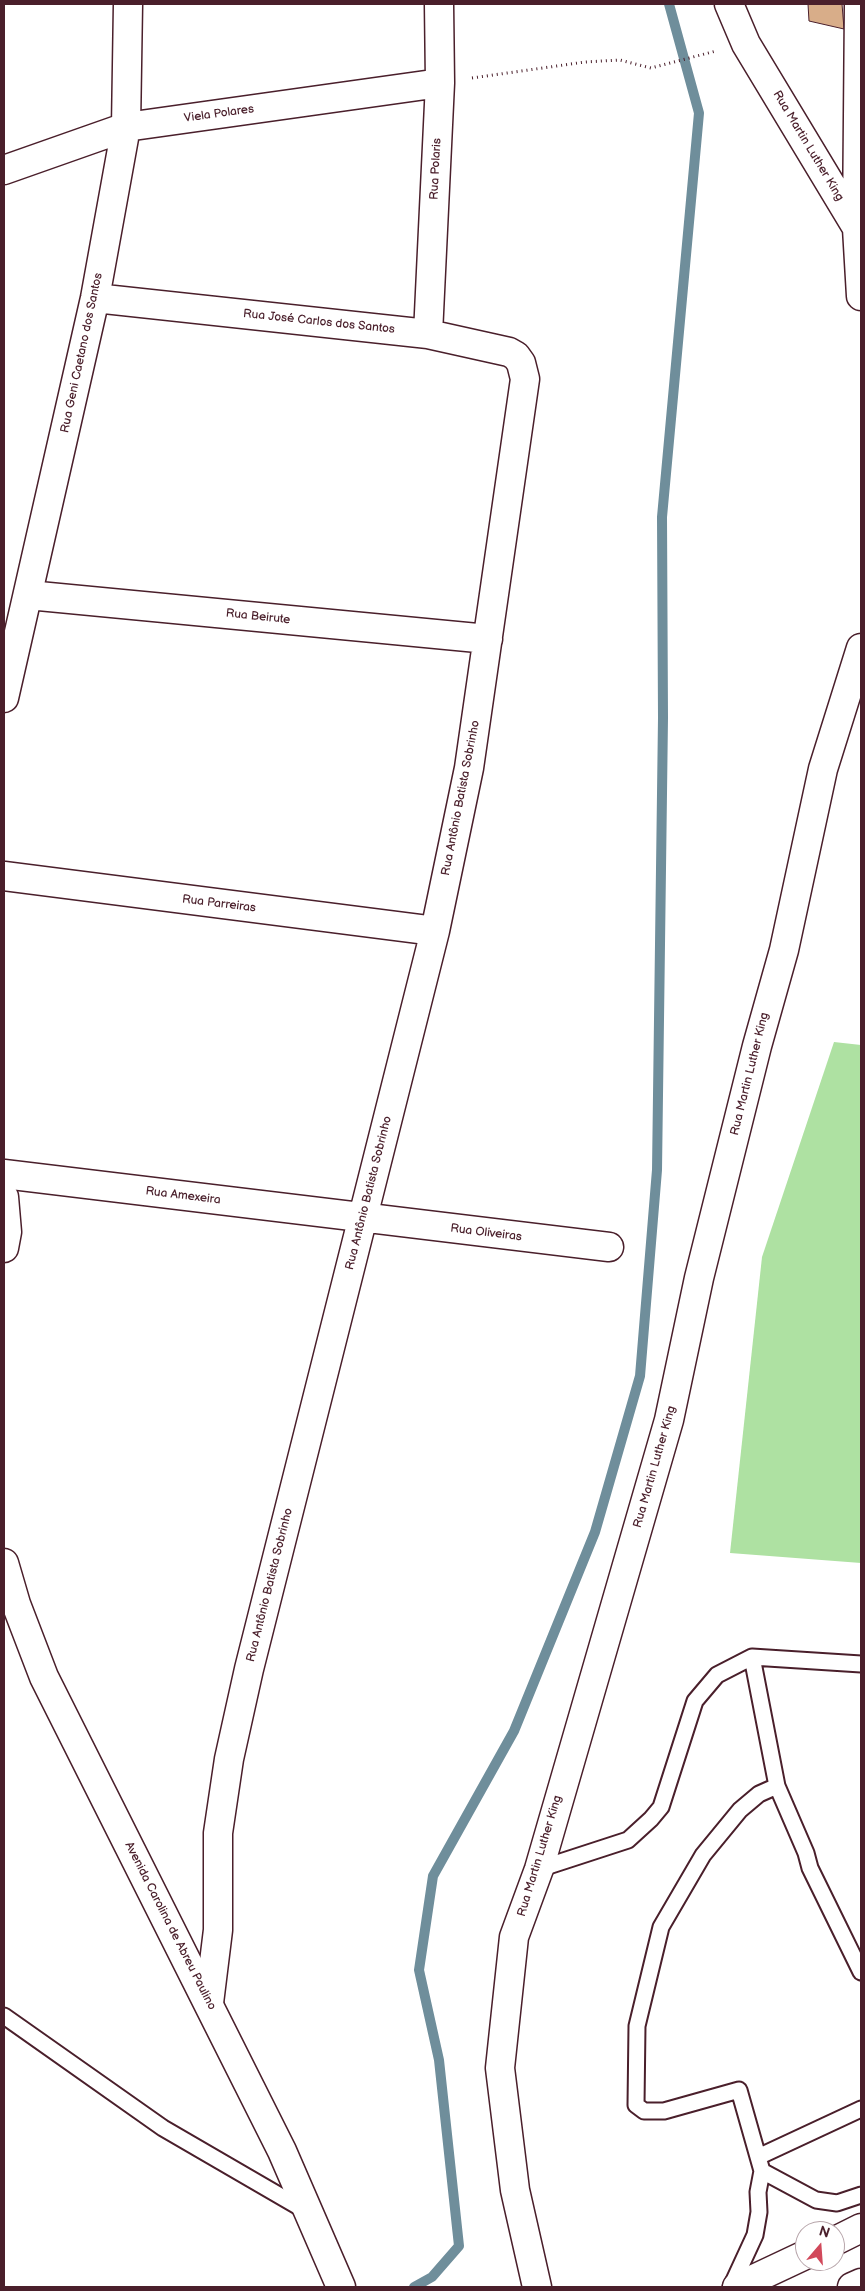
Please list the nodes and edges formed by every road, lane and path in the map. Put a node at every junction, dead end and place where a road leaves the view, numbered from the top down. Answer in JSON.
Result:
{"nodes":[{"id":1,"x":128,"y":4,"type":"edge"},
{"id":2,"x":439,"y":4,"type":"edge"},
{"id":3,"x":729,"y":4,"type":"edge"},
{"id":4,"x":859,"y":4,"type":"edge"},
{"id":5,"x":683,"y":59,"type":"dead end"},
{"id":6,"x":440,"y":83,"type":"junction"},
{"id":7,"x":126,"y":127,"type":"junction"},
{"id":8,"x":4,"y":170,"type":"edge"},
{"id":9,"x":859,"y":228,"type":"edge"},
{"id":10,"x":861,"y":296,"type":"edge"},
{"id":11,"x":95,"y":298,"type":"junction"},
{"id":12,"x":428,"y":334,"type":"junction"},
{"id":13,"x":525,"y":379,"type":"joint"},
{"id":14,"x":28,"y":595,"type":"junction"},
{"id":15,"x":488,"y":639,"type":"junction"},
{"id":16,"x":861,"y":648,"type":"edge"},
{"id":17,"x":4,"y":698,"type":"edge"},
{"id":18,"x":4,"y":876,"type":"edge"},
{"id":19,"x":435,"y":931,"type":"junction"},
{"id":20,"x":4,"y":1174,"type":"edge"},
{"id":21,"x":4,"y":1196,"type":"edge"},
{"id":22,"x":363,"y":1219,"type":"junction"},
{"id":23,"x":609,"y":1247,"type":"dead end"},
{"id":24,"x":4,"y":1248,"type":"edge"},
{"id":25,"x":4,"y":1563,"type":"edge"},
{"id":26,"x":752,"y":1657,"type":"junction"},
{"id":27,"x":861,"y":1664,"type":"edge"},
{"id":28,"x":777,"y":1786,"type":"junction"},
{"id":29,"x":538,"y":1869,"type":"junction"},
{"id":30,"x":861,"y":1972,"type":"edge"},
{"id":31,"x":209,"y":2003,"type":"junction"},
{"id":32,"x":4,"y":2016,"type":"edge"},
{"id":33,"x":861,"y":2110,"type":"edge"},
{"id":34,"x":760,"y":2164,"type":"junction"},
{"id":35,"x":861,"y":2195,"type":"edge"},
{"id":36,"x":307,"y":2211,"type":"junction"},
{"id":37,"x":861,"y":2228,"type":"edge"},
{"id":38,"x":845,"y":2236,"type":"edge"},
{"id":39,"x":795,"y":2260,"type":"edge"},
{"id":40,"x":861,"y":2283,"type":"edge"},
{"id":41,"x":341,"y":2287,"type":"edge"},
{"id":42,"x":537,"y":2287,"type":"edge"},
{"id":43,"x":731,"y":2287,"type":"edge"},
{"id":44,"x":737,"y":2287,"type":"edge"},
{"id":45,"x":852,"y":2287,"type":"edge"}],
"edges":[{"from":1,"to":7,"type":"street","name":"Rua Geni Caetano dos Santos"},
{"from":2,"to":6,"type":"street","name":"Rua Polaris"},
{"from":3,"to":9,"type":"street","name":"Rua Martin Luther King"},
{"from":4,"to":9,"type":"street"},
{"from":5,"to":6,"type":"path"},
{"from":6,"to":7,"type":"street","name":"Viela Polares"},
{"from":6,"to":12,"type":"street","name":"Rua Polaris"},
{"from":7,"to":8,"type":"street","name":"Viela Polares"},
{"from":7,"to":11,"type":"street","name":"Rua Geni Caetano dos Santos"},
{"from":9,"to":10,"type":"street","name":"Rua Martin Luther King"},
{"from":11,"to":12,"type":"street","name":"Rua José Carlos dos Santos"},
{"from":11,"to":14,"type":"street","name":"Rua Geni Caetano dos Santos"},
{"from":12,"to":13,"type":"street","name":"Rua José Carlos dos Santos"},
{"from":13,"to":15,"type":"street","name":"Rua Antônio Batista Sobrinho"},
{"from":14,"to":15,"type":"street","name":"Rua Beirute"},
{"from":14,"to":17,"type":"street","name":"Rua Geni Caetano dos Santos"},
{"from":15,"to":19,"type":"street","name":"Rua Antônio Batista Sobrinho"},
{"from":16,"to":29,"type":"street","name":"Rua Martin Luther King"},
{"from":18,"to":19,"type":"street","name":"Rua Parreiras"},
{"from":19,"to":22,"type":"street","name":"Rua Antônio Batista Sobrinho"},
{"from":20,"to":22,"type":"street","name":"Rua Amexeira"},
{"from":21,"to":24,"type":"street"},
{"from":22,"to":23,"type":"street","name":"Rua Oliveiras"},
{"from":22,"to":31,"type":"street","name":"Rua Antônio Batista Sobrinho"},
{"from":25,"to":31,"type":"street","name":"Avenida Carolina de Abreu Paulino"},
{"from":26,"to":27,"type":"lane"},
{"from":26,"to":28,"type":"lane"},
{"from":26,"to":29,"type":"lane"},
{"from":28,"to":30,"type":"lane"},
{"from":28,"to":34,"type":"lane"},
{"from":29,"to":42,"type":"street","name":"Rua Martin Luther King"},
{"from":31,"to":36,"type":"street","name":"Avenida Carolina de Abreu Paulino"},
{"from":32,"to":36,"type":"lane"},
{"from":33,"to":34,"type":"lane"},
{"from":34,"to":35,"type":"lane"},
{"from":34,"to":43,"type":"lane"},
{"from":36,"to":41,"type":"street","name":"Avenida Carolina de Abreu Paulino"},
{"from":37,"to":38,"type":"street"},
{"from":39,"to":44,"type":"street"},
{"from":40,"to":45,"type":"street"}]}
